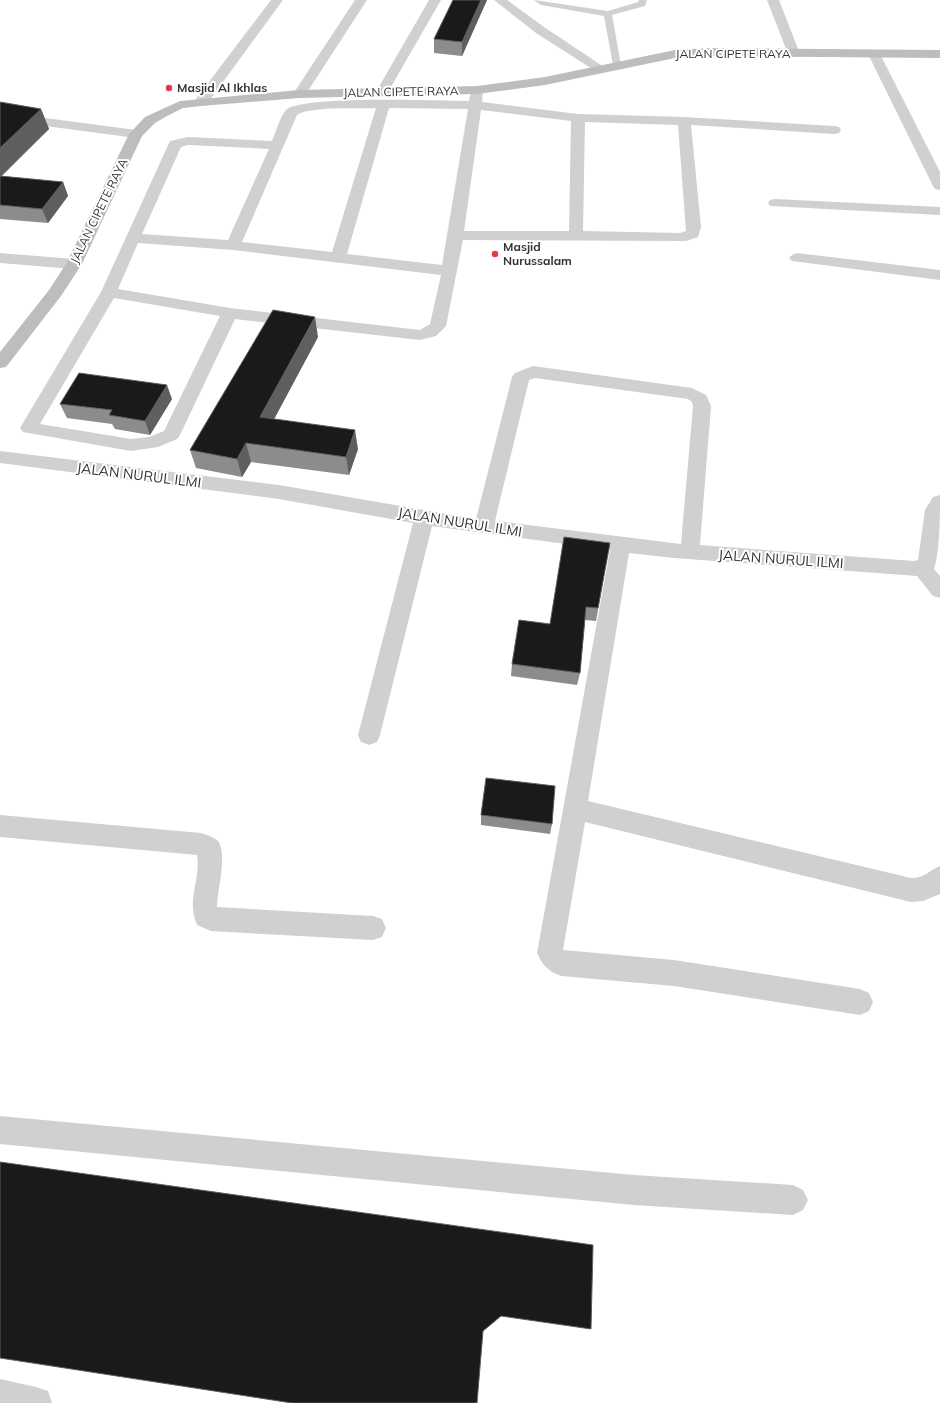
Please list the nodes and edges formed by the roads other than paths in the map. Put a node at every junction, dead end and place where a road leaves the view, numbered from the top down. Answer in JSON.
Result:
{"nodes":[{"id":1,"x":277,"y":0,"type":"edge"},
{"id":2,"x":361,"y":0,"type":"edge"},
{"id":3,"x":435,"y":0,"type":"edge"},
{"id":4,"x":500,"y":0,"type":"edge"},
{"id":5,"x":538,"y":0,"type":"edge"},
{"id":6,"x":643,"y":0,"type":"edge"},
{"id":7,"x":773,"y":0,"type":"edge"},
{"id":8,"x":608,"y":14,"type":"junction"},
{"id":9,"x":794,"y":54,"type":"junction"},
{"id":10,"x":874,"y":54,"type":"junction"},
{"id":11,"x":940,"y":54,"type":"edge"},
{"id":12,"x":617,"y":65,"type":"junction"},
{"id":13,"x":602,"y":69,"type":"junction"},
{"id":14,"x":477,"y":90,"type":"junction"},
{"id":15,"x":299,"y":94,"type":"junction"},
{"id":16,"x":383,"y":98,"type":"junction"},
{"id":17,"x":201,"y":102,"type":"junction"},
{"id":18,"x":476,"y":105,"type":"junction"},
{"id":19,"x":0,"y":116,"type":"edge"},
{"id":20,"x":578,"y":118,"type":"junction"},
{"id":21,"x":684,"y":120,"type":"junction"},
{"id":22,"x":834,"y":130,"type":"dead end"},
{"id":23,"x":136,"y":134,"type":"junction"},
{"id":24,"x":277,"y":144,"type":"junction"},
{"id":25,"x":940,"y":186,"type":"edge"},
{"id":26,"x":775,"y":203,"type":"dead end"},
{"id":27,"x":940,"y":211,"type":"edge"},
{"id":28,"x":576,"y":235,"type":"junction"},
{"id":29,"x":456,"y":236,"type":"junction"},
{"id":30,"x":132,"y":238,"type":"junction"},
{"id":31,"x":233,"y":245,"type":"junction"},
{"id":32,"x":338,"y":257,"type":"junction"},
{"id":33,"x":0,"y":258,"type":"edge"},
{"id":34,"x":797,"y":258,"type":"dead end"},
{"id":35,"x":74,"y":264,"type":"junction"},
{"id":36,"x":450,"y":271,"type":"junction"},
{"id":37,"x":940,"y":275,"type":"edge"},
{"id":38,"x":109,"y":292,"type":"junction"},
{"id":39,"x":230,"y":313,"type":"junction"},
{"id":40,"x":0,"y":363,"type":"edge"},
{"id":41,"x":0,"y":457,"type":"edge"},
{"id":42,"x":940,"y":502,"type":"edge"},
{"id":43,"x":424,"y":518,"type":"junction"},
{"id":44,"x":484,"y":527,"type":"junction"},
{"id":45,"x":621,"y":544,"type":"junction"},
{"id":46,"x":690,"y":552,"type":"junction"},
{"id":47,"x":921,"y":567,"type":"junction"},
{"id":48,"x":940,"y":590,"type":"edge"},
{"id":49,"x":369,"y":735,"type":"dead end"},
{"id":50,"x":575,"y":809,"type":"junction"},
{"id":51,"x":0,"y":826,"type":"edge"},
{"id":52,"x":940,"y":878,"type":"edge"},
{"id":53,"x":373,"y":928,"type":"dead end"},
{"id":54,"x":860,"y":1002,"type":"dead end"},
{"id":55,"x":0,"y":1130,"type":"edge"},
{"id":56,"x":793,"y":1200,"type":"dead end"},
{"id":57,"x":0,"y":1395,"type":"edge"},
{"id":58,"x":36,"y":1403,"type":"edge"}],
"edges":[{"from":1,"to":17,"type":"street"},
{"from":2,"to":15,"type":"street"},
{"from":3,"to":16,"type":"street"},
{"from":4,"to":13,"type":"street"},
{"from":5,"to":8,"type":"lane"},
{"from":6,"to":8,"type":"lane"},
{"from":7,"to":9,"type":"street"},
{"from":8,"to":12,"type":"lane"},
{"from":9,"to":10,"type":"main road","name":"JALAN CIPETE RAYA"},
{"from":9,"to":12,"type":"main road","name":"JALAN CIPETE RAYA"},
{"from":10,"to":11,"type":"main road","name":"JALAN CIPETE RAYA"},
{"from":10,"to":25,"type":"street"},
{"from":12,"to":13,"type":"main road","name":"JALAN CIPETE RAYA"},
{"from":13,"to":14,"type":"main road","name":"JALAN CIPETE RAYA"},
{"from":14,"to":16,"type":"main road","name":"JALAN CIPETE RAYA"},
{"from":14,"to":18,"type":"street"},
{"from":15,"to":16,"type":"main road","name":"JALAN CIPETE RAYA"},
{"from":15,"to":17,"type":"main road","name":"JALAN CIPETE RAYA"},
{"from":16,"to":18,"type":"street"},
{"from":16,"to":24,"type":"street"},
{"from":16,"to":32,"type":"street"},
{"from":17,"to":23,"type":"main road","name":"JALAN CIPETE RAYA"},
{"from":18,"to":20,"type":"street"},
{"from":18,"to":29,"type":"street"},
{"from":19,"to":23,"type":"street"},
{"from":20,"to":21,"type":"street"},
{"from":20,"to":28,"type":"street"},
{"from":21,"to":22,"type":"street"},
{"from":21,"to":28,"type":"street"},
{"from":23,"to":35,"type":"main road","name":"JALAN CIPETE RAYA"},
{"from":24,"to":30,"type":"street"},
{"from":24,"to":31,"type":"street"},
{"from":26,"to":27,"type":"street"},
{"from":28,"to":29,"type":"street"},
{"from":29,"to":36,"type":"street"},
{"from":30,"to":31,"type":"street"},
{"from":30,"to":38,"type":"street"},
{"from":31,"to":32,"type":"street"},
{"from":32,"to":36,"type":"street"},
{"from":33,"to":35,"type":"street"},
{"from":34,"to":37,"type":"street"},
{"from":35,"to":40,"type":"main road","name":"JALAN CIPETE RAYA"},
{"from":36,"to":39,"type":"street"},
{"from":38,"to":39,"type":"street"},
{"from":38,"to":39,"type":"street"},
{"from":41,"to":43,"type":"street","name":"JALAN NURUL ILMI"},
{"from":42,"to":47,"type":"street"},
{"from":43,"to":44,"type":"street","name":"JALAN NURUL ILMI"},
{"from":43,"to":49,"type":"street"},
{"from":44,"to":45,"type":"street","name":"JALAN NURUL ILMI"},
{"from":44,"to":46,"type":"street"},
{"from":45,"to":46,"type":"street","name":"JALAN NURUL ILMI"},
{"from":45,"to":50,"type":"street"},
{"from":46,"to":47,"type":"street","name":"JALAN NURUL ILMI"},
{"from":47,"to":48,"type":"street"},
{"from":50,"to":52,"type":"street"},
{"from":50,"to":54,"type":"street"},
{"from":51,"to":53,"type":"street"},
{"from":55,"to":56,"type":"street"},
{"from":57,"to":58,"type":"street"}]}
